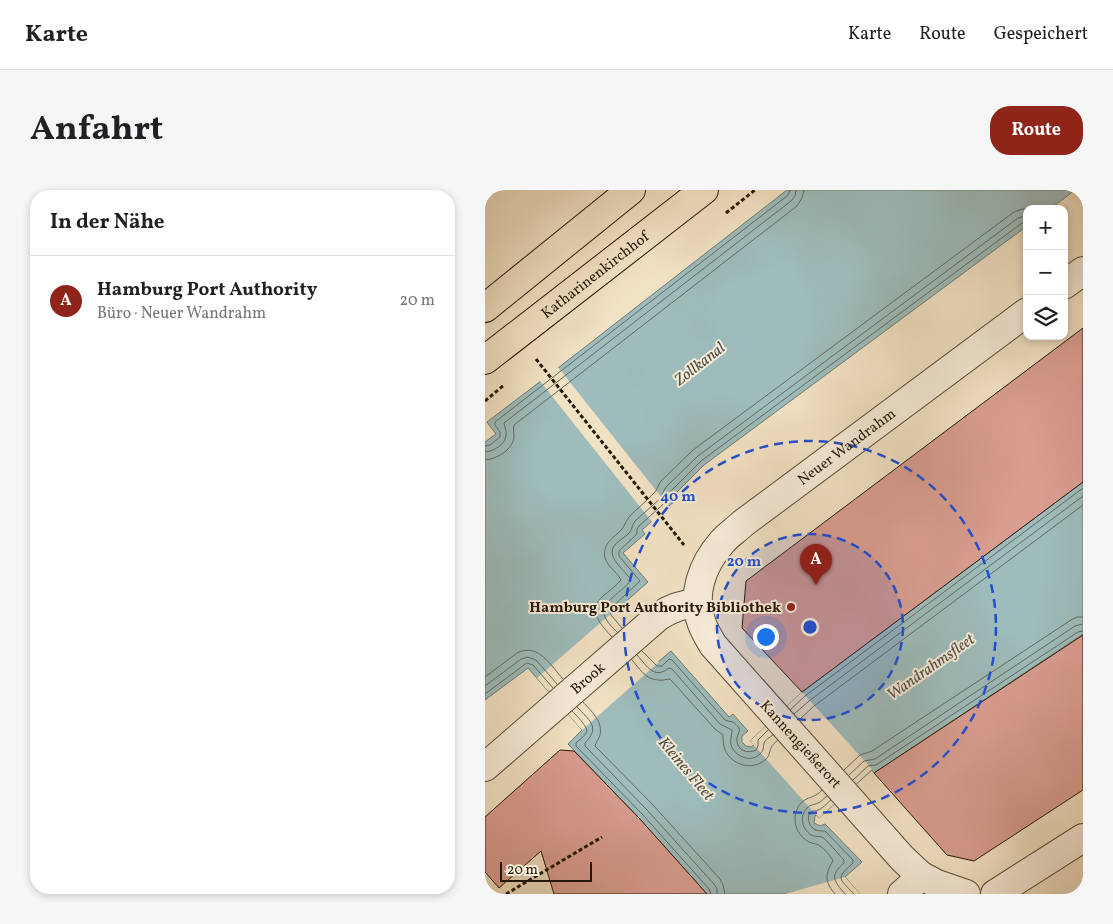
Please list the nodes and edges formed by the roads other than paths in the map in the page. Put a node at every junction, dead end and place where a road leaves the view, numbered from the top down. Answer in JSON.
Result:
{"nodes":[{"id":1,"x":631,"y":190,"type":"edge"},
{"id":2,"x":704,"y":190,"type":"edge"},
{"id":3,"x":1083,"y":271,"type":"edge"},
{"id":4,"x":1068,"y":281,"type":"edge"},
{"id":5,"x":485,"y":308,"type":"edge"},
{"id":6,"x":1023,"y":315,"type":"edge"},
{"id":7,"x":485,"y":360,"type":"edge"},
{"id":8,"x":698,"y":603,"type":"junction"},
{"id":9,"x":485,"y":767,"type":"edge"},
{"id":10,"x":1083,"y":838,"type":"edge"},
{"id":11,"x":921,"y":875,"type":"junction"},
{"id":12,"x":901,"y":894,"type":"edge"},
{"id":13,"x":966,"y":894,"type":"edge"},
{"id":14,"x":995,"y":894,"type":"edge"}],
"edges":[{"from":1,"to":5,"type":"main road"},
{"from":2,"to":7,"type":"main road","name":"Katharinenkirchhof"},
{"from":3,"to":4,"type":"street"},
{"from":6,"to":8,"type":"street","name":"Neuer Wandrahm"},
{"from":8,"to":9,"type":"street","name":"Brook"},
{"from":8,"to":11,"type":"street","name":"Kannengießerort"},
{"from":10,"to":14,"type":"street"},
{"from":11,"to":12,"type":"street"},
{"from":11,"to":13,"type":"street","name":"Kannengießerort"}]}
